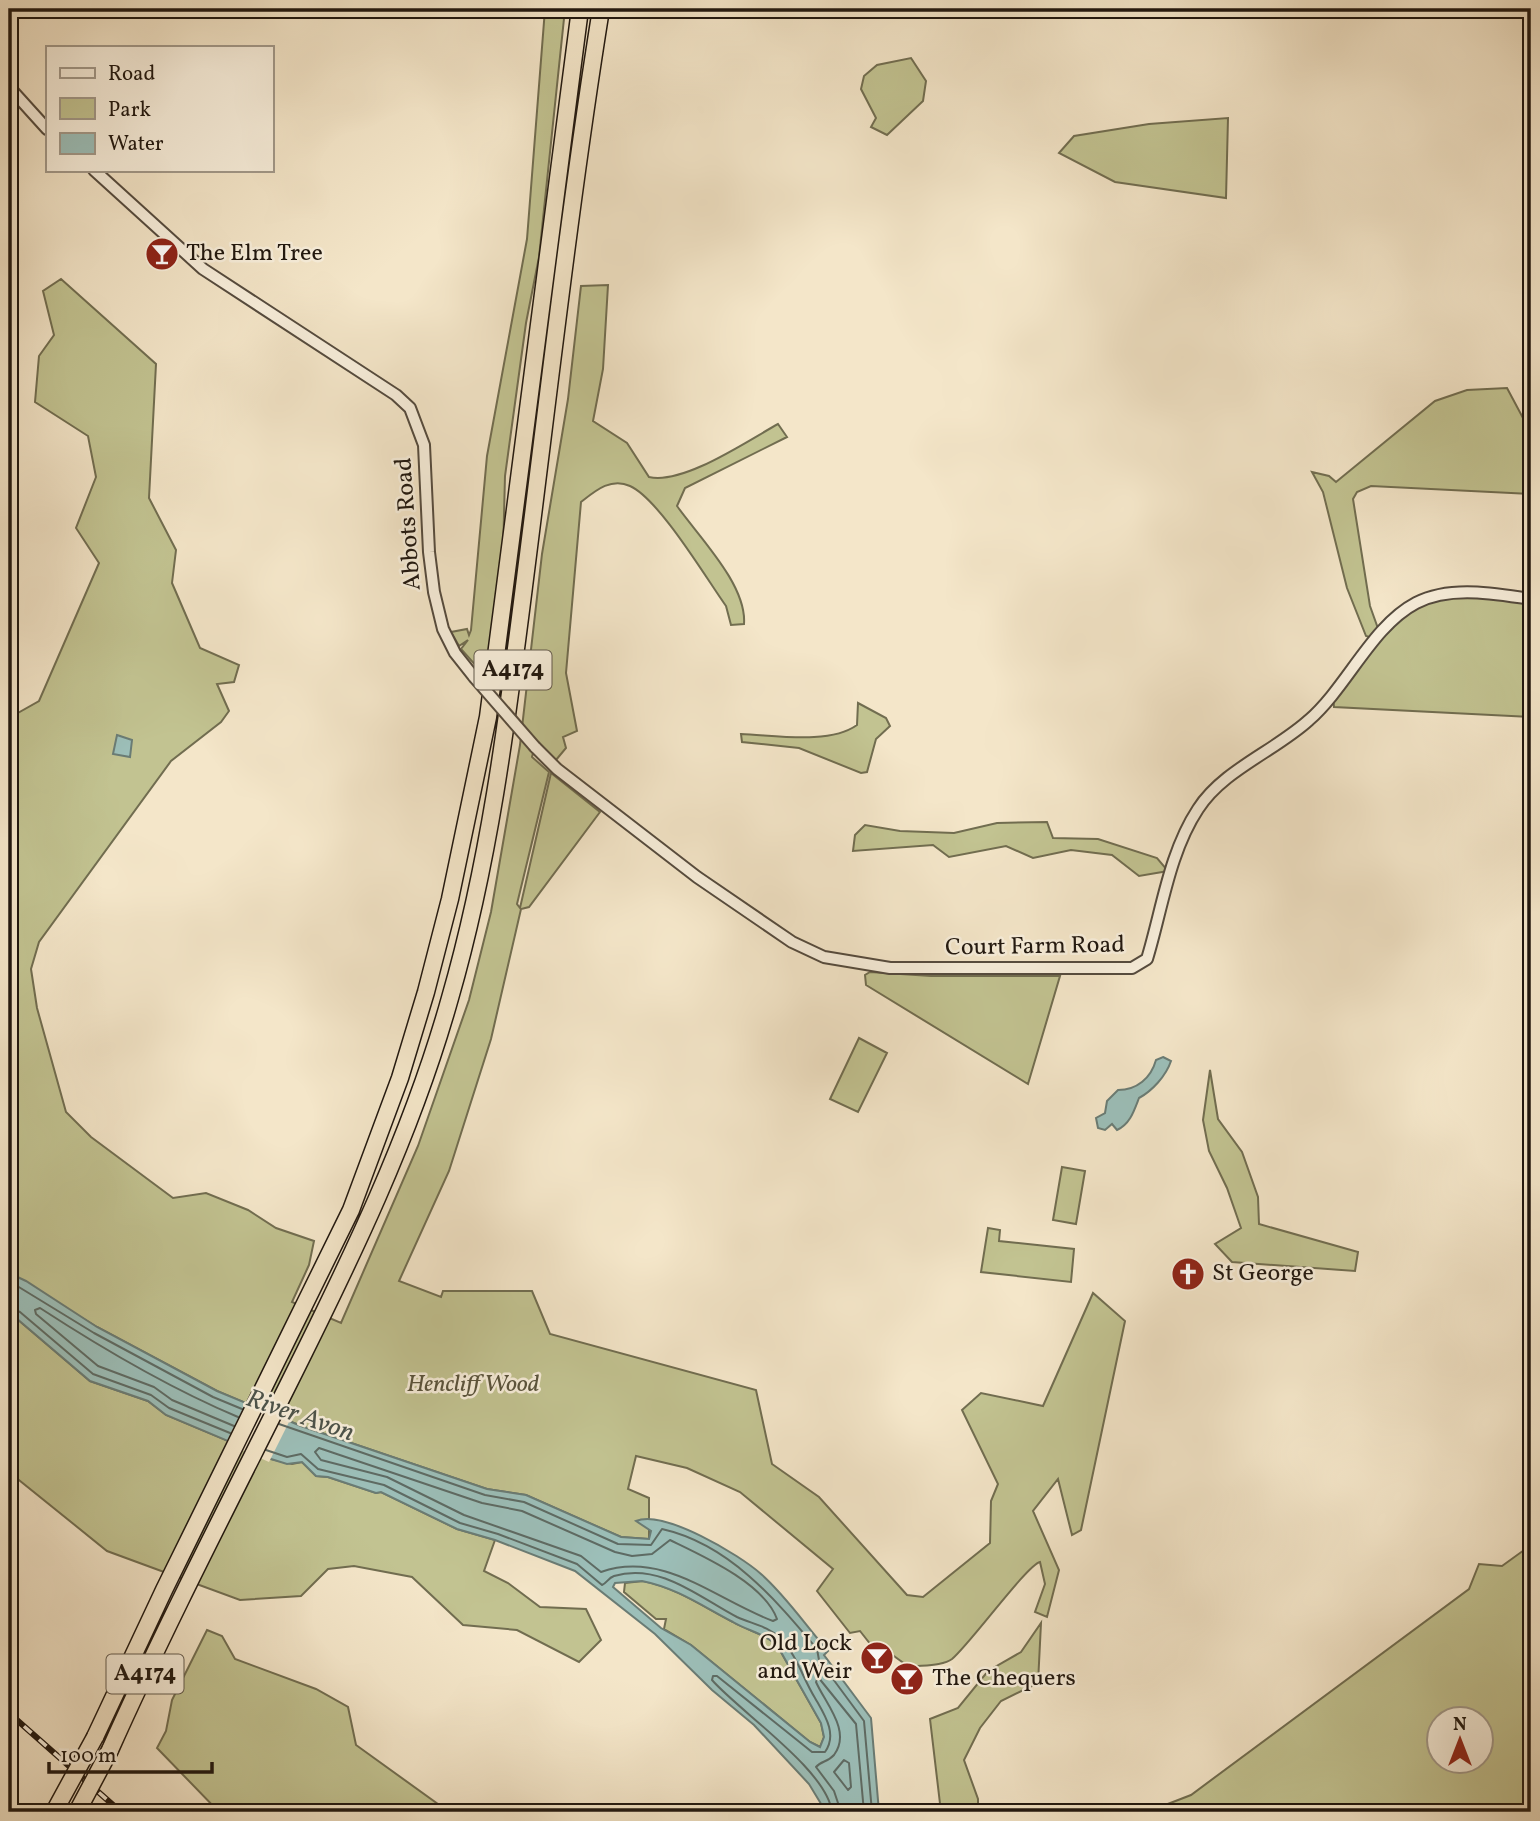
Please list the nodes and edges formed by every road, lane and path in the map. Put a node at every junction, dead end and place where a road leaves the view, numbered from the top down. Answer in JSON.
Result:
{"nodes":[{"id":1,"x":580,"y":9,"type":"edge"},
{"id":2,"x":601,"y":9,"type":"edge"},
{"id":3,"x":9,"y":87,"type":"edge"},
{"id":4,"x":46,"y":128,"type":"edge"},
{"id":5,"x":96,"y":172,"type":"edge"},
{"id":6,"x":1531,"y":599,"type":"edge"},
{"id":7,"x":806,"y":950,"type":"joint"},
{"id":8,"x":54,"y":1812,"type":"edge"},
{"id":9,"x":77,"y":1812,"type":"edge"}],
"edges":[{"from":1,"to":8,"type":"highway","number":"A4174","bridge":true},
{"from":2,"to":9,"type":"highway","number":"A4174","bridge":true},
{"from":3,"to":4,"type":"street"},
{"from":5,"to":7,"type":"street","name":"Abbots Road","bridge":true},
{"from":6,"to":7,"type":"street","name":"Court Farm Road"}]}
